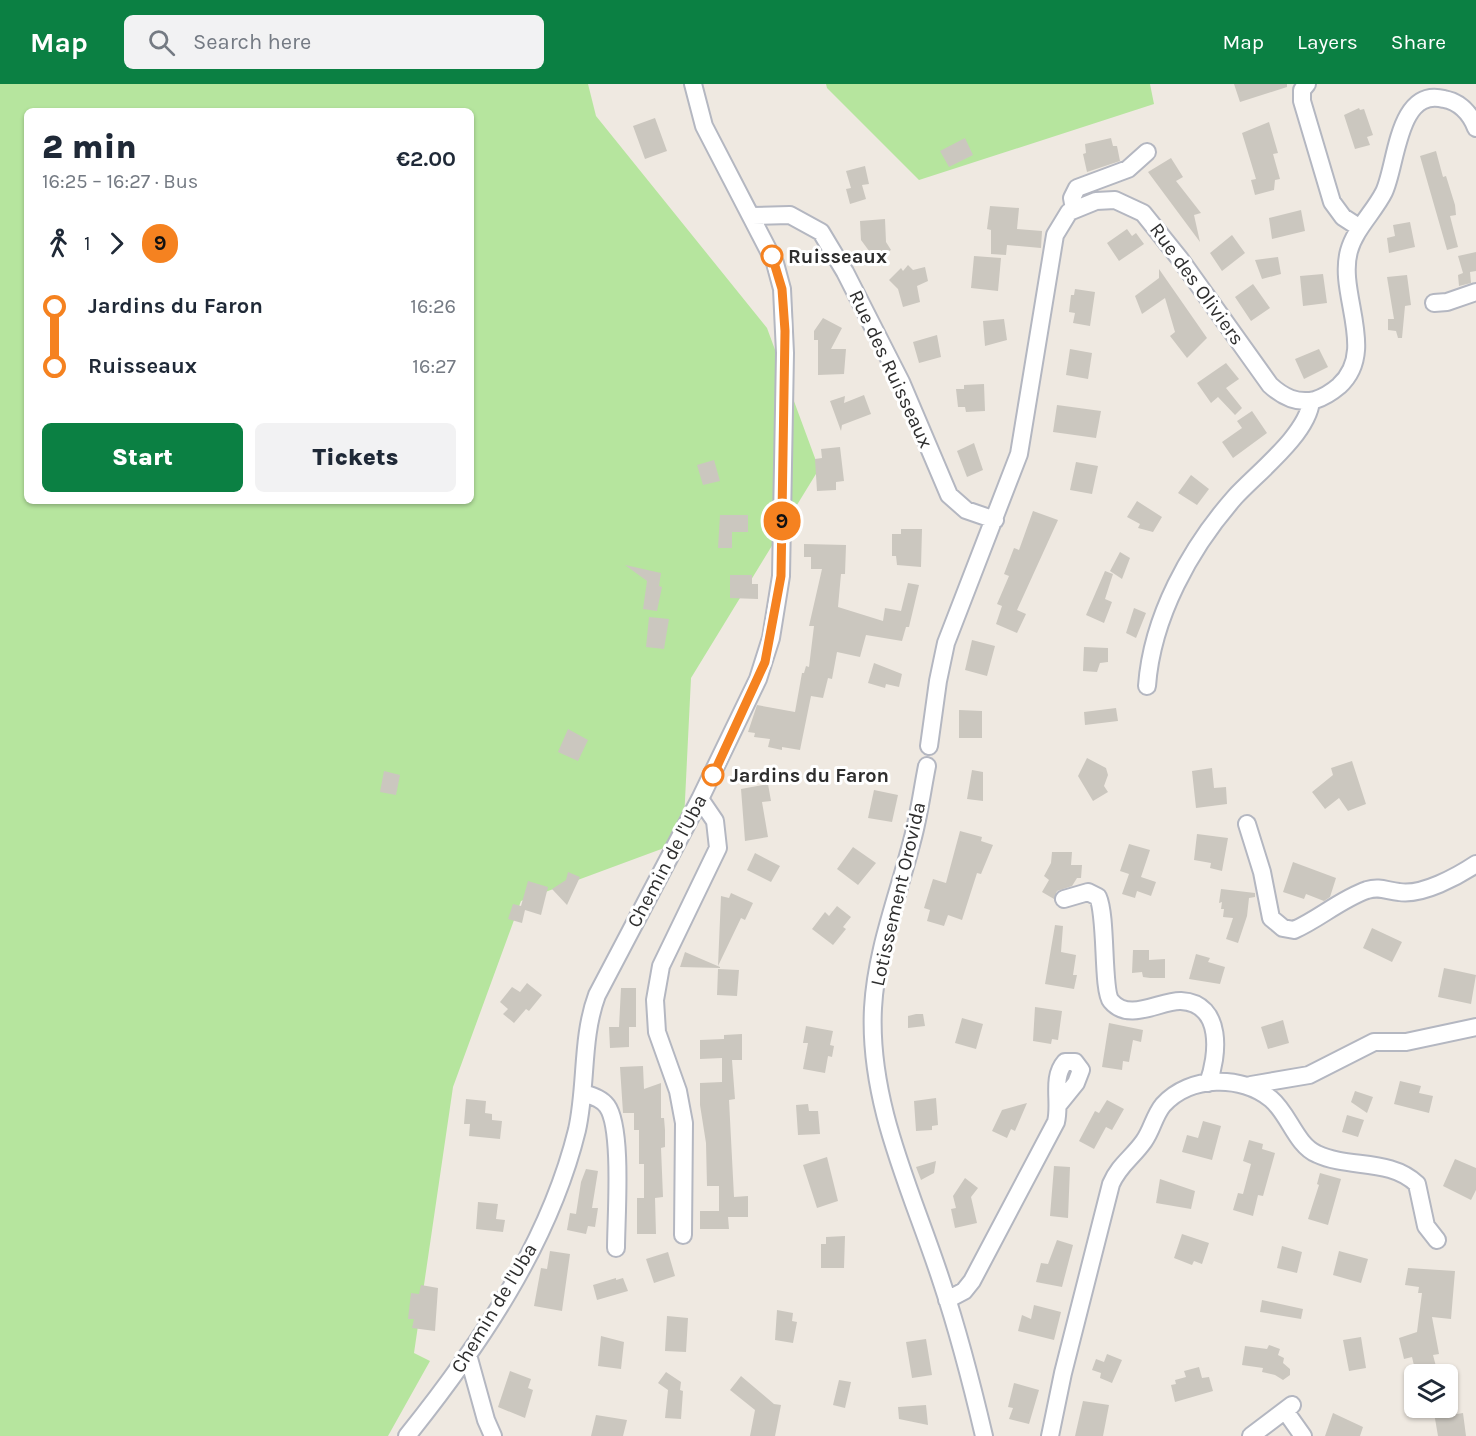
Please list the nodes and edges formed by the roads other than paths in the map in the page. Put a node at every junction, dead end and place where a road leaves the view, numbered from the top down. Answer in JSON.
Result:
{"nodes":[{"id":1,"x":693,"y":84,"type":"edge"},
{"id":2,"x":1307,"y":84,"type":"edge"},
{"id":3,"x":1476,"y":128,"type":"edge"},
{"id":4,"x":1148,"y":152,"type":"dead end"},
{"id":5,"x":1074,"y":209,"type":"junction"},
{"id":6,"x":752,"y":216,"type":"junction"},
{"id":7,"x":1360,"y":228,"type":"junction"},
{"id":8,"x":1476,"y":292,"type":"edge"},
{"id":9,"x":1434,"y":303,"type":"dead end"},
{"id":10,"x":1311,"y":401,"type":"junction"},
{"id":11,"x":995,"y":520,"type":"junction"},
{"id":12,"x":1147,"y":686,"type":"dead end"},
{"id":13,"x":929,"y":746,"type":"dead end"},
{"id":14,"x":927,"y":765,"type":"dead end"},
{"id":15,"x":700,"y":799,"type":"junction"},
{"id":16,"x":1247,"y":824,"type":"dead end"},
{"id":17,"x":1476,"y":864,"type":"edge"},
{"id":18,"x":1064,"y":899,"type":"dead end"},
{"id":19,"x":1476,"y":1027,"type":"edge"},
{"id":20,"x":1208,"y":1083,"type":"junction"},
{"id":21,"x":1251,"y":1085,"type":"junction"},
{"id":22,"x":583,"y":1093,"type":"junction"},
{"id":23,"x":1059,"y":1104,"type":"dead end"},
{"id":24,"x":683,"y":1235,"type":"dead end"},
{"id":25,"x":1437,"y":1240,"type":"dead end"},
{"id":26,"x":616,"y":1248,"type":"dead end"},
{"id":27,"x":947,"y":1300,"type":"junction"},
{"id":28,"x":468,"y":1355,"type":"junction"},
{"id":29,"x":407,"y":1436,"type":"edge"},
{"id":30,"x":493,"y":1436,"type":"edge"},
{"id":31,"x":984,"y":1436,"type":"edge"},
{"id":32,"x":1050,"y":1436,"type":"edge"},
{"id":33,"x":1251,"y":1436,"type":"edge"},
{"id":34,"x":1303,"y":1436,"type":"edge"}],
"edges":[{"from":1,"to":6,"type":"street","name":"Chemin de l'Uba"},
{"from":2,"to":7,"type":"street"},
{"from":3,"to":7,"type":"street"},
{"from":4,"to":5,"type":"street"},
{"from":5,"to":10,"type":"street","name":"Rue des Oliviers"},
{"from":5,"to":11,"type":"street"},
{"from":6,"to":11,"type":"street","name":"Rue des Ruisseaux"},
{"from":6,"to":15,"type":"street","name":"Chemin de l'Uba"},
{"from":7,"to":10,"type":"street"},
{"from":8,"to":9,"type":"street"},
{"from":10,"to":12,"type":"street"},
{"from":11,"to":13,"type":"street"},
{"from":14,"to":27,"type":"street","name":"Lotissement Orovida"},
{"from":15,"to":22,"type":"street","name":"Chemin de l'Uba"},
{"from":15,"to":24,"type":"street"},
{"from":16,"to":17,"type":"street"},
{"from":18,"to":20,"type":"street"},
{"from":19,"to":21,"type":"street"},
{"from":20,"to":21,"type":"street"},
{"from":20,"to":32,"type":"street"},
{"from":21,"to":25,"type":"street"},
{"from":22,"to":26,"type":"street"},
{"from":22,"to":28,"type":"street","name":"Chemin de l'Uba"},
{"from":23,"to":27,"type":"street"},
{"from":27,"to":31,"type":"street","name":"Lotissement Orovida"},
{"from":28,"to":29,"type":"street","name":"Chemin de l'Uba"},
{"from":28,"to":30,"type":"street"},
{"from":33,"to":34,"type":"street"}]}
